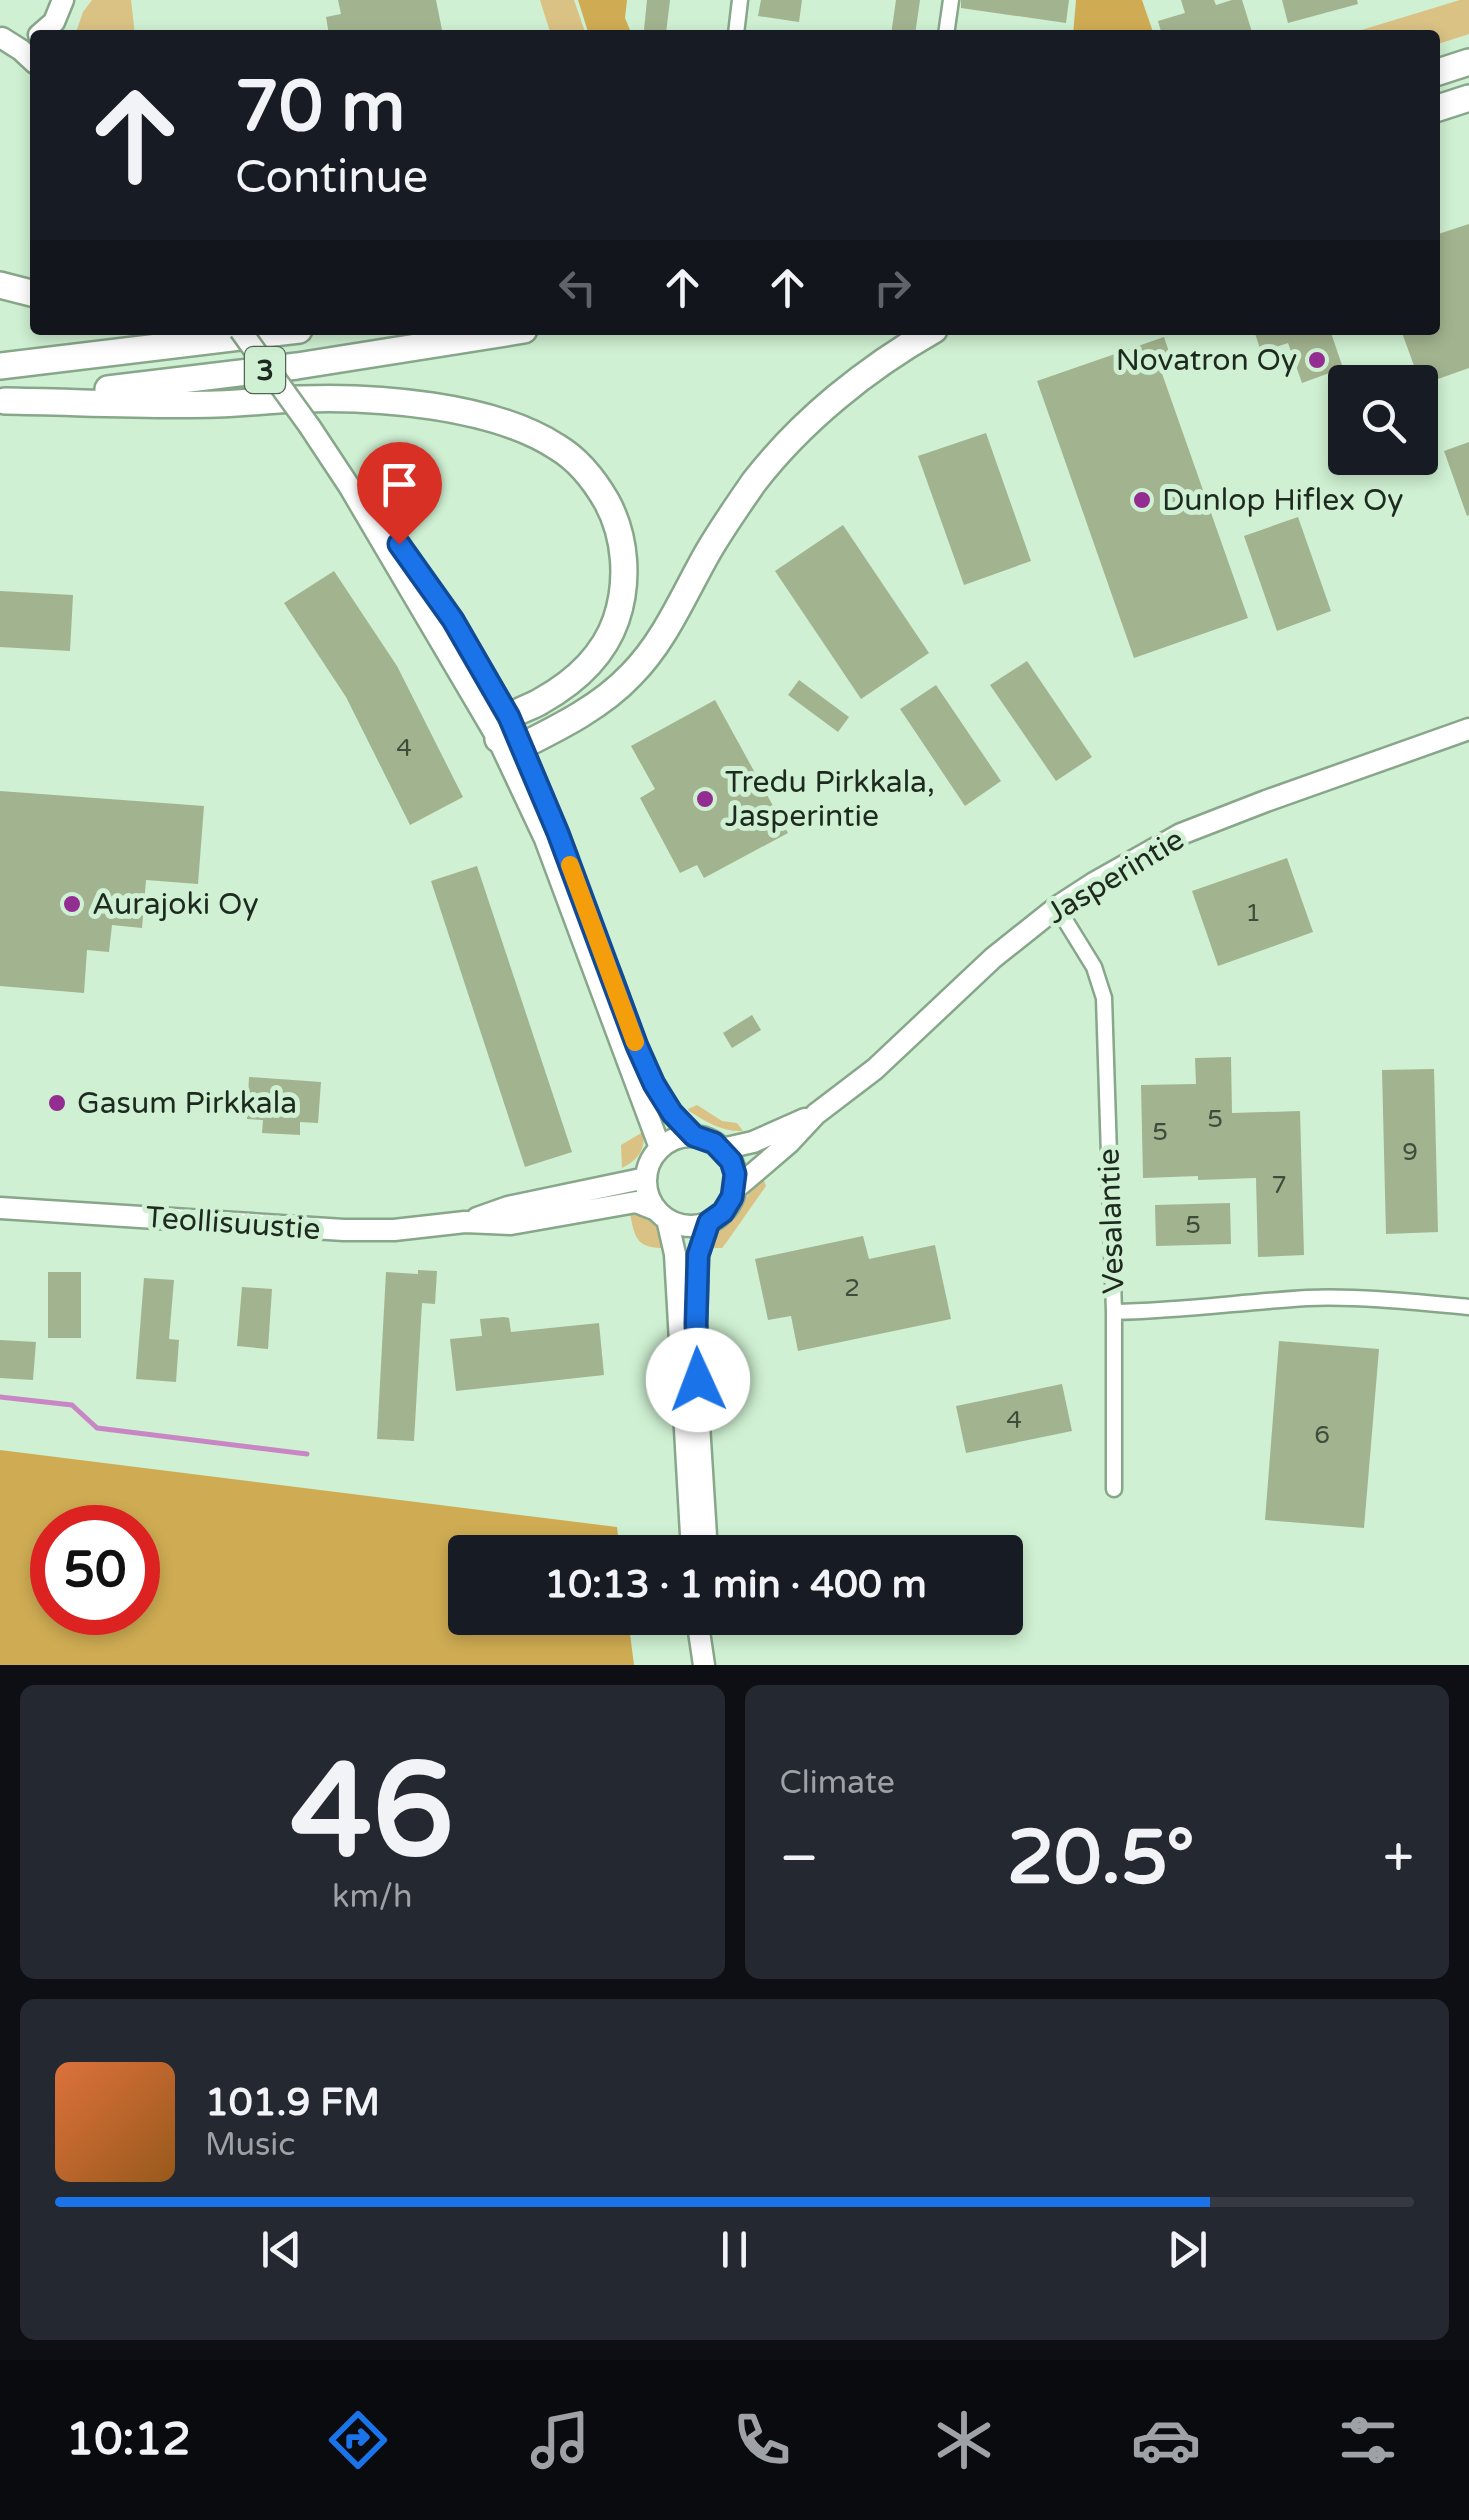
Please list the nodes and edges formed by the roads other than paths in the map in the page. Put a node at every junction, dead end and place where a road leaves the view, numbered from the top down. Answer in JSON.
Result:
{"nodes":[{"id":1,"x":740,"y":0,"type":"edge"},
{"id":2,"x":951,"y":0,"type":"edge"},
{"id":3,"x":736,"y":30,"type":"edge"},
{"id":4,"x":947,"y":30,"type":"edge"},
{"id":5,"x":30,"y":34,"type":"edge"},
{"id":6,"x":1,"y":38,"type":"edge"},
{"id":7,"x":30,"y":58,"type":"edge"},
{"id":8,"x":1469,"y":62,"type":"edge"},
{"id":9,"x":1440,"y":71,"type":"edge"},
{"id":10,"x":0,"y":285,"type":"edge"},
{"id":11,"x":30,"y":293,"type":"edge"},
{"id":12,"x":244,"y":335,"type":"edge"},
{"id":13,"x":257,"y":335,"type":"edge"},
{"id":14,"x":492,"y":335,"type":"edge"},
{"id":15,"x":926,"y":335,"type":"edge"},
{"id":16,"x":0,"y":366,"type":"edge"},
{"id":17,"x":3,"y":401,"type":"edge"},
{"id":18,"x":1469,"y":730,"type":"edge"},
{"id":19,"x":510,"y":734,"type":"junction"},
{"id":20,"x":1057,"y":907,"type":"junction"},
{"id":21,"x":816,"y":1114,"type":"junction"},
{"id":22,"x":694,"y":1136,"type":"junction"},
{"id":23,"x":660,"y":1148,"type":"junction"},
{"id":24,"x":722,"y":1150,"type":"junction"},
{"id":25,"x":646,"y":1178,"type":"junction"},
{"id":26,"x":735,"y":1188,"type":"junction"},
{"id":27,"x":0,"y":1208,"type":"edge"},
{"id":28,"x":662,"y":1215,"type":"junction"},
{"id":29,"x":465,"y":1222,"type":"junction"},
{"id":30,"x":709,"y":1222,"type":"junction"},
{"id":31,"x":1469,"y":1307,"type":"edge"},
{"id":32,"x":1114,"y":1312,"type":"junction"},
{"id":33,"x":1114,"y":1489,"type":"dead end"},
{"id":34,"x":691,"y":1535,"type":"edge"},
{"id":35,"x":706,"y":1535,"type":"edge"},
{"id":36,"x":701,"y":1635,"type":"edge"},
{"id":37,"x":709,"y":1635,"type":"edge"},
{"id":38,"x":707,"y":1665,"type":"edge"}],
"edges":[{"from":1,"to":3,"type":"street"},
{"from":2,"to":4,"type":"street"},
{"from":5,"to":6,"type":"main road"},
{"from":6,"to":7,"type":"main road"},
{"from":8,"to":9,"type":"highway"},
{"from":10,"to":11,"type":"highway"},
{"from":12,"to":19,"type":"main road","bridge":true},
{"from":13,"to":16,"type":"highway","number":"3"},
{"from":14,"to":17,"type":"highway","number":"3"},
{"from":15,"to":19,"type":"highway"},
{"from":17,"to":19,"type":"highway"},
{"from":18,"to":20,"type":"main road","name":"Jasperintie"},
{"from":19,"to":22,"type":"main road"},
{"from":19,"to":23,"type":"main road"},
{"from":20,"to":21,"type":"main road","name":"Jasperintie"},
{"from":20,"to":32,"type":"street","name":"Vesalantie"},
{"from":21,"to":24,"type":"main road","name":"Jasperintie"},
{"from":21,"to":26,"type":"main road","name":"Jasperintie"},
{"from":22,"to":23,"type":"main road"},
{"from":22,"to":24,"type":"main road"},
{"from":23,"to":25,"type":"main road"},
{"from":24,"to":26,"type":"main road"},
{"from":25,"to":28,"type":"main road"},
{"from":25,"to":29,"type":"main road","name":"Teollisuustie"},
{"from":26,"to":30,"type":"main road"},
{"from":27,"to":29,"type":"main road","name":"Teollisuustie"},
{"from":28,"to":29,"type":"main road","name":"Teollisuustie"},
{"from":28,"to":30,"type":"main road"},
{"from":28,"to":34,"type":"main road"},
{"from":30,"to":35,"type":"main road"},
{"from":31,"to":32,"type":"street","name":"Vesalantie"},
{"from":32,"to":33,"type":"street"},
{"from":36,"to":38,"type":"main road"},
{"from":37,"to":38,"type":"main road"}]}
